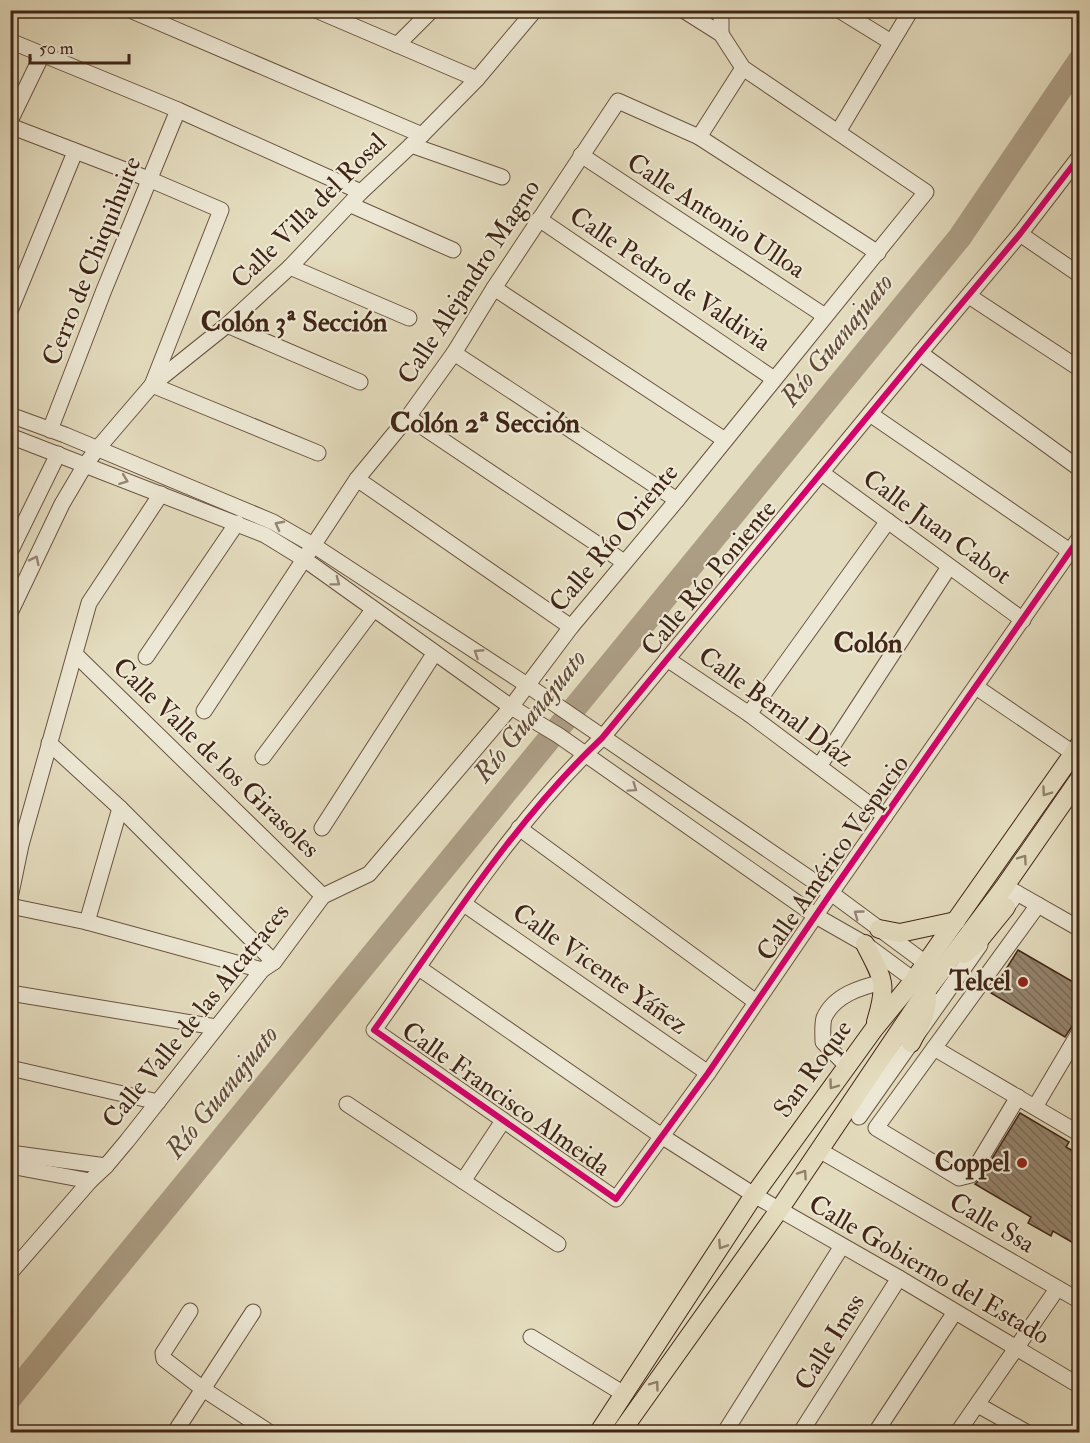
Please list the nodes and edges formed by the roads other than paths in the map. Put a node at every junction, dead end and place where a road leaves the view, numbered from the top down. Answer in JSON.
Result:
{"nodes":[{"id":1,"x":130,"y":10,"type":"edge"},
{"id":2,"x":316,"y":10,"type":"edge"},
{"id":3,"x":432,"y":10,"type":"edge"},
{"id":4,"x":683,"y":10,"type":"edge"},
{"id":5,"x":721,"y":10,"type":"edge"},
{"id":6,"x":839,"y":10,"type":"edge"},
{"id":7,"x":910,"y":10,"type":"edge"},
{"id":8,"x":529,"y":12,"type":"edge"},
{"id":9,"x":721,"y":34,"type":"junction"},
{"id":10,"x":10,"y":41,"type":"edge"},
{"id":11,"x":891,"y":42,"type":"junction"},
{"id":12,"x":397,"y":45,"type":"junction"},
{"id":13,"x":42,"y":55,"type":"junction"},
{"id":14,"x":743,"y":68,"type":"junction"},
{"id":15,"x":477,"y":79,"type":"junction"},
{"id":16,"x":178,"y":110,"type":"junction"},
{"id":17,"x":10,"y":121,"type":"edge"},
{"id":18,"x":10,"y":126,"type":"edge"},
{"id":19,"x":838,"y":132,"type":"junction"},
{"id":20,"x":699,"y":137,"type":"junction"},
{"id":21,"x":416,"y":140,"type":"junction"},
{"id":22,"x":75,"y":152,"type":"junction"},
{"id":23,"x":581,"y":155,"type":"junction"},
{"id":24,"x":1080,"y":156,"type":"edge"},
{"id":25,"x":1075,"y":173,"type":"edge"},
{"id":26,"x":502,"y":177,"type":"dead end"},
{"id":27,"x":151,"y":180,"type":"junction"},
{"id":28,"x":362,"y":192,"type":"junction"},
{"id":29,"x":351,"y":205,"type":"junction"},
{"id":30,"x":539,"y":219,"type":"junction"},
{"id":31,"x":1020,"y":234,"type":"junction"},
{"id":32,"x":453,"y":250,"type":"dead end"},
{"id":33,"x":878,"y":254,"type":"junction"},
{"id":34,"x":290,"y":267,"type":"junction"},
{"id":35,"x":1080,"y":275,"type":"edge"},
{"id":36,"x":494,"y":288,"type":"junction"},
{"id":37,"x":969,"y":296,"type":"junction"},
{"id":38,"x":10,"y":311,"type":"edge"},
{"id":39,"x":825,"y":316,"type":"junction"},
{"id":40,"x":409,"y":318,"type":"dead end"},
{"id":41,"x":226,"y":325,"type":"junction"},
{"id":42,"x":454,"y":352,"type":"junction"},
{"id":43,"x":920,"y":353,"type":"junction"},
{"id":44,"x":1080,"y":369,"type":"edge"},
{"id":45,"x":774,"y":379,"type":"junction"},
{"id":46,"x":360,"y":382,"type":"dead end"},
{"id":47,"x":152,"y":385,"type":"junction"},
{"id":48,"x":870,"y":414,"type":"junction"},
{"id":49,"x":10,"y":415,"type":"edge"},
{"id":50,"x":408,"y":417,"type":"junction"},
{"id":51,"x":50,"y":429,"type":"junction"},
{"id":52,"x":10,"y":436,"type":"edge"},
{"id":53,"x":725,"y":440,"type":"junction"},
{"id":54,"x":98,"y":448,"type":"junction"},
{"id":55,"x":318,"y":453,"type":"dead end"},
{"id":56,"x":58,"y":454,"type":"junction"},
{"id":57,"x":85,"y":465,"type":"junction"},
{"id":58,"x":1080,"y":469,"type":"edge"},
{"id":59,"x":822,"y":473,"type":"junction"},
{"id":60,"x":357,"y":479,"type":"junction"},
{"id":61,"x":161,"y":494,"type":"junction"},
{"id":62,"x":677,"y":500,"type":"junction"},
{"id":63,"x":888,"y":521,"type":"junction"},
{"id":64,"x":237,"y":523,"type":"junction"},
{"id":65,"x":1080,"y":537,"type":"edge"},
{"id":66,"x":313,"y":544,"type":"junction"},
{"id":67,"x":10,"y":552,"type":"edge"},
{"id":68,"x":1071,"y":552,"type":"junction"},
{"id":69,"x":304,"y":559,"type":"junction"},
{"id":70,"x":624,"y":562,"type":"junction"},
{"id":71,"x":949,"y":567,"type":"junction"},
{"id":72,"x":373,"y":610,"type":"junction"},
{"id":73,"x":10,"y":613,"type":"edge"},
{"id":74,"x":1023,"y":620,"type":"junction"},
{"id":75,"x":570,"y":627,"type":"junction"},
{"id":76,"x":434,"y":654,"type":"junction"},
{"id":77,"x":76,"y":655,"type":"junction"},
{"id":78,"x":146,"y":657,"type":"dead end"},
{"id":79,"x":667,"y":659,"type":"junction"},
{"id":80,"x":976,"y":687,"type":"junction"},
{"id":81,"x":532,"y":688,"type":"junction"},
{"id":82,"x":516,"y":710,"type":"junction"},
{"id":83,"x":204,"y":711,"type":"dead end"},
{"id":84,"x":749,"y":714,"type":"junction"},
{"id":85,"x":600,"y":737,"type":"junction"},
{"id":86,"x":50,"y":743,"type":"junction"},
{"id":87,"x":1076,"y":748,"type":"edge"},
{"id":88,"x":584,"y":754,"type":"junction"},
{"id":89,"x":262,"y":757,"type":"dead end"},
{"id":90,"x":820,"y":765,"type":"junction"},
{"id":91,"x":1080,"y":778,"type":"edge"},
{"id":92,"x":120,"y":808,"type":"junction"},
{"id":93,"x":885,"y":816,"type":"junction"},
{"id":94,"x":322,"y":828,"type":"dead end"},
{"id":95,"x":519,"y":828,"type":"junction"},
{"id":96,"x":831,"y":893,"type":"junction"},
{"id":97,"x":1009,"y":895,"type":"junction"},
{"id":98,"x":323,"y":896,"type":"junction"},
{"id":99,"x":10,"y":898,"type":"edge"},
{"id":100,"x":464,"y":904,"type":"junction"},
{"id":101,"x":1038,"y":905,"type":"junction"},
{"id":102,"x":10,"y":906,"type":"edge"},
{"id":103,"x":816,"y":916,"type":"junction"},
{"id":104,"x":956,"y":921,"type":"junction"},
{"id":105,"x":87,"y":922,"type":"junction"},
{"id":106,"x":879,"y":929,"type":"junction"},
{"id":107,"x":1080,"y":929,"type":"edge"},
{"id":108,"x":865,"y":944,"type":"junction"},
{"id":109,"x":937,"y":965,"type":"junction"},
{"id":110,"x":268,"y":966,"type":"junction"},
{"id":111,"x":418,"y":968,"type":"junction"},
{"id":112,"x":883,"y":982,"type":"junction"},
{"id":113,"x":920,"y":985,"type":"junction"},
{"id":114,"x":10,"y":993,"type":"edge"},
{"id":115,"x":756,"y":1002,"type":"junction"},
{"id":116,"x":216,"y":1028,"type":"junction"},
{"id":117,"x":874,"y":1029,"type":"junction"},
{"id":118,"x":374,"y":1030,"type":"joint"},
{"id":119,"x":1080,"y":1031,"type":"edge"},
{"id":120,"x":911,"y":1043,"type":"junction"},
{"id":121,"x":934,"y":1048,"type":"junction"},
{"id":122,"x":847,"y":1066,"type":"junction"},
{"id":123,"x":10,"y":1068,"type":"edge"},
{"id":124,"x":708,"y":1073,"type":"junction"},
{"id":125,"x":1018,"y":1097,"type":"junction"},
{"id":126,"x":158,"y":1102,"type":"junction"},
{"id":127,"x":347,"y":1104,"type":"dead end"},
{"id":128,"x":1035,"y":1107,"type":"junction"},
{"id":129,"x":853,"y":1112,"type":"junction"},
{"id":130,"x":503,"y":1121,"type":"junction"},
{"id":131,"x":876,"y":1128,"type":"junction"},
{"id":132,"x":1080,"y":1134,"type":"edge"},
{"id":133,"x":663,"y":1137,"type":"junction"},
{"id":134,"x":819,"y":1150,"type":"junction"},
{"id":135,"x":10,"y":1153,"type":"edge"},
{"id":136,"x":10,"y":1166,"type":"edge"},
{"id":137,"x":106,"y":1166,"type":"junction"},
{"id":138,"x":90,"y":1181,"type":"junction"},
{"id":139,"x":463,"y":1181,"type":"junction"},
{"id":140,"x":754,"y":1195,"type":"junction"},
{"id":141,"x":616,"y":1199,"type":"joint"},
{"id":142,"x":779,"y":1210,"type":"junction"},
{"id":143,"x":558,"y":1244,"type":"dead end"},
{"id":144,"x":842,"y":1246,"type":"junction"},
{"id":145,"x":10,"y":1273,"type":"edge"},
{"id":146,"x":899,"y":1278,"type":"junction"},
{"id":147,"x":1057,"y":1289,"type":"junction"},
{"id":148,"x":1080,"y":1301,"type":"edge"},
{"id":149,"x":190,"y":1311,"type":"dead end"},
{"id":150,"x":253,"y":1312,"type":"dead end"},
{"id":151,"x":955,"y":1312,"type":"junction"},
{"id":152,"x":531,"y":1337,"type":"dead end"},
{"id":153,"x":1017,"y":1350,"type":"junction"},
{"id":154,"x":1080,"y":1386,"type":"edge"},
{"id":155,"x":203,"y":1389,"type":"junction"},
{"id":156,"x":624,"y":1394,"type":"junction"},
{"id":157,"x":978,"y":1405,"type":"junction"},
{"id":158,"x":175,"y":1432,"type":"edge"},
{"id":159,"x":268,"y":1432,"type":"edge"},
{"id":160,"x":599,"y":1432,"type":"edge"},
{"id":161,"x":621,"y":1432,"type":"edge"},
{"id":162,"x":725,"y":1432,"type":"edge"},
{"id":163,"x":801,"y":1432,"type":"edge"},
{"id":164,"x":876,"y":1432,"type":"edge"},
{"id":165,"x":958,"y":1432,"type":"edge"},
{"id":166,"x":1026,"y":1432,"type":"edge"}],
"edges":[{"from":1,"to":21,"type":"street"},
{"from":2,"to":12,"type":"street"},
{"from":3,"to":12,"type":"street"},
{"from":4,"to":9,"type":"street"},
{"from":5,"to":9,"type":"street"},
{"from":6,"to":11,"type":"street"},
{"from":7,"to":11,"type":"street"},
{"from":8,"to":15,"type":"street","name":"Calle Villa del Rosal"},
{"from":9,"to":14,"type":"street"},
{"from":10,"to":13,"type":"street"},
{"from":11,"to":19,"type":"street"},
{"from":12,"to":15,"type":"street"},
{"from":13,"to":16,"type":"street"},
{"from":13,"to":17,"type":"street"},
{"from":14,"to":19,"type":"street"},
{"from":14,"to":20,"type":"street"},
{"from":15,"to":21,"type":"street","name":"Calle Villa del Rosal"},
{"from":16,"to":27,"type":"street","name":"Cerro de Chiquihuite"},
{"from":16,"to":28,"type":"street"},
{"from":18,"to":22,"type":"street"},
{"from":19,"to":33,"type":"street","name":"Calle Río Oriente"},
{"from":20,"to":23,"type":"street","name":"Calle Alejandro Magno"},
{"from":20,"to":33,"type":"street","name":"Calle Alejandro Magno"},
{"from":21,"to":26,"type":"street"},
{"from":21,"to":28,"type":"street","name":"Calle Villa del Rosal"},
{"from":22,"to":27,"type":"street"},
{"from":22,"to":38,"type":"street"},
{"from":23,"to":30,"type":"street","name":"Calle Alejandro Magno"},
{"from":23,"to":39,"type":"street","name":"Calle Antonio Ulloa"},
{"from":24,"to":25,"type":"street","name":"Calle Río Poniente"},
{"from":25,"to":31,"type":"street","name":"Calle Río Poniente"},
{"from":27,"to":47,"type":"street"},
{"from":27,"to":51,"type":"street","name":"Cerro de Chiquihuite"},
{"from":28,"to":29,"type":"street","name":"Calle Villa del Rosal"},
{"from":29,"to":32,"type":"street"},
{"from":29,"to":34,"type":"street","name":"Calle Villa del Rosal"},
{"from":30,"to":36,"type":"street","name":"Calle Alejandro Magno"},
{"from":30,"to":45,"type":"street","name":"Calle Pedro de Valdivia"},
{"from":31,"to":35,"type":"street"},
{"from":31,"to":37,"type":"street","name":"Calle Río Poniente"},
{"from":33,"to":39,"type":"street","name":"Calle Río Oriente"},
{"from":34,"to":40,"type":"street"},
{"from":34,"to":41,"type":"street","name":"Calle Villa del Rosal"},
{"from":36,"to":42,"type":"street","name":"Calle Alejandro Magno"},
{"from":36,"to":53,"type":"street"},
{"from":37,"to":43,"type":"street","name":"Calle Río Poniente"},
{"from":37,"to":44,"type":"street"},
{"from":39,"to":45,"type":"street","name":"Calle Río Oriente"},
{"from":41,"to":46,"type":"street"},
{"from":41,"to":47,"type":"street","name":"Calle Villa del Rosal"},
{"from":42,"to":50,"type":"street","name":"Calle Alejandro Magno"},
{"from":42,"to":62,"type":"street"},
{"from":43,"to":48,"type":"street","name":"Calle Río Poniente"},
{"from":43,"to":58,"type":"street"},
{"from":45,"to":53,"type":"street","name":"Calle Río Oriente"},
{"from":47,"to":54,"type":"street","name":"Calle Villa del Rosal"},
{"from":47,"to":55,"type":"street"},
{"from":48,"to":59,"type":"street","name":"Calle Río Poniente"},
{"from":48,"to":68,"type":"street"},
{"from":49,"to":51,"type":"street"},
{"from":50,"to":60,"type":"street","name":"Calle Alejandro Magno"},
{"from":50,"to":70,"type":"street"},
{"from":51,"to":54,"type":"street"},
{"from":52,"to":56,"type":"street"},
{"from":53,"to":62,"type":"street","name":"Calle Río Oriente"},
{"from":54,"to":57,"type":"street","name":"Calle Villa del Rosal"},
{"from":66,"to":54,"type":"street","one_way":true},
{"from":56,"to":57,"type":"street"},
{"from":56,"to":67,"type":"street"},
{"from":57,"to":61,"type":"street","one_way":true},
{"from":73,"to":57,"type":"street","name":"Calle Villa del Rosal","one_way":true},
{"from":59,"to":63,"type":"street","name":"Calle Juan Cabot"},
{"from":59,"to":79,"type":"street","name":"Calle Río Poniente"},
{"from":60,"to":66,"type":"street","name":"Calle Alejandro Magno"},
{"from":60,"to":75,"type":"street"},
{"from":61,"to":64,"type":"street"},
{"from":61,"to":77,"type":"street"},
{"from":62,"to":70,"type":"street","name":"Calle Río Oriente"},
{"from":63,"to":71,"type":"street","name":"Calle Juan Cabot"},
{"from":63,"to":84,"type":"street"},
{"from":64,"to":69,"type":"street"},
{"from":64,"to":78,"type":"street"},
{"from":65,"to":68,"type":"street","name":"Calle Américo Vespucio"},
{"from":66,"to":69,"type":"street","name":"Calle Alejandro Magno"},
{"from":81,"to":66,"type":"street","one_way":true},
{"from":68,"to":74,"type":"street","name":"Calle Américo Vespucio"},
{"from":69,"to":72,"type":"street","one_way":true},
{"from":69,"to":83,"type":"street","name":"Calle Alejandro Magno"},
{"from":70,"to":75,"type":"street","name":"Calle Río Oriente"},
{"from":71,"to":74,"type":"street","name":"Calle Juan Cabot"},
{"from":71,"to":90,"type":"street"},
{"from":72,"to":76,"type":"street"},
{"from":72,"to":89,"type":"street"},
{"from":74,"to":80,"type":"street","name":"Calle Américo Vespucio"},
{"from":75,"to":81,"type":"street","name":"Calle Río Oriente"},
{"from":76,"to":82,"type":"street"},
{"from":76,"to":94,"type":"street"},
{"from":77,"to":86,"type":"street"},
{"from":77,"to":98,"type":"street","name":"Calle Valle de los Girasoles"},
{"from":79,"to":84,"type":"street","name":"Calle Bernal Díaz"},
{"from":79,"to":85,"type":"street","name":"Calle Río Poniente"},
{"from":80,"to":87,"type":"street"},
{"from":80,"to":93,"type":"street","name":"Calle Américo Vespucio"},
{"from":81,"to":82,"type":"street","name":"Calle Río Oriente"},
{"from":81,"to":85,"type":"street"},
{"from":82,"to":88,"type":"street"},
{"from":82,"to":98,"type":"street","name":"Calle Río Oriente"},
{"from":84,"to":90,"type":"street","name":"Calle Bernal Díaz"},
{"from":85,"to":88,"type":"street","name":"Calle Río Poniente"},
{"from":85,"to":96,"type":"street"},
{"from":86,"to":92,"type":"street"},
{"from":86,"to":99,"type":"street"},
{"from":87,"to":104,"type":"main road","name":"San Roque","one_way":true},
{"from":88,"to":95,"type":"street","name":"Calle Río Poniente"},
{"from":88,"to":103,"type":"street","one_way":true},
{"from":90,"to":93,"type":"street","name":"Calle Bernal Díaz"},
{"from":97,"to":91,"type":"main road","one_way":true},
{"from":92,"to":105,"type":"street"},
{"from":92,"to":110,"type":"street"},
{"from":93,"to":96,"type":"street","name":"Calle Américo Vespucio"},
{"from":95,"to":100,"type":"street","name":"Calle Río Poniente"},
{"from":95,"to":115,"type":"street"},
{"from":96,"to":103,"type":"street","name":"Calle Américo Vespucio"},
{"from":106,"to":96,"type":"street","one_way":true},
{"from":97,"to":101,"type":"street"},
{"from":97,"to":109,"type":"main road"},
{"from":97,"to":120,"type":"street"},
{"from":98,"to":110,"type":"street","name":"Calle Valle de las Alcatraces"},
{"from":100,"to":111,"type":"street","name":"Calle Río Poniente"},
{"from":100,"to":124,"type":"street","name":"Calle Vicente Yáñez"},
{"from":101,"to":107,"type":"street"},
{"from":101,"to":121,"type":"street"},
{"from":102,"to":105,"type":"street"},
{"from":103,"to":108,"type":"street"},
{"from":103,"to":115,"type":"street","name":"Calle Américo Vespucio"},
{"from":104,"to":106,"type":"main road"},
{"from":104,"to":109,"type":"main road","name":"San Roque"},
{"from":105,"to":110,"type":"street"},
{"from":106,"to":109,"type":"street"},
{"from":108,"to":112,"type":"main road"},
{"from":108,"to":113,"type":"street"},
{"from":109,"to":113,"type":"main road","name":"San Roque"},
{"from":110,"to":116,"type":"street","name":"Calle Valle de las Alcatraces"},
{"from":111,"to":118,"type":"street","name":"Calle Río Poniente"},
{"from":111,"to":133,"type":"street","name":"Calle Gobierno del Estado"},
{"from":112,"to":117,"type":"main road"},
{"from":112,"to":122,"type":"street"},
{"from":113,"to":117,"type":"main road","name":"San Roque"},
{"from":113,"to":120,"type":"main road"},
{"from":113,"to":129,"type":"main road","name":"San Roque"},
{"from":114,"to":116,"type":"street"},
{"from":115,"to":124,"type":"street","name":"Calle Américo Vespucio"},
{"from":116,"to":126,"type":"street","name":"Calle Valle de las Alcatraces"},
{"from":117,"to":122,"type":"main road","name":"San Roque"},
{"from":118,"to":130,"type":"street","name":"Calle Francisco Almeida"},
{"from":119,"to":128,"type":"street"},
{"from":120,"to":129,"type":"street"},
{"from":121,"to":125,"type":"street"},
{"from":121,"to":131,"type":"street"},
{"from":122,"to":140,"type":"main road","name":"San Roque","one_way":true},
{"from":123,"to":126,"type":"street"},
{"from":124,"to":133,"type":"street","name":"Calle Américo Vespucio"},
{"from":125,"to":128,"type":"street"},
{"from":125,"to":131,"type":"street"},
{"from":126,"to":137,"type":"street","name":"Calle Valle de las Alcatraces"},
{"from":127,"to":139,"type":"street"},
{"from":128,"to":132,"type":"street"},
{"from":129,"to":131,"type":"street"},
{"from":129,"to":134,"type":"main road","name":"San Roque"},
{"from":130,"to":139,"type":"street"},
{"from":130,"to":141,"type":"street","name":"Calle Francisco Almeida"},
{"from":133,"to":140,"type":"street","name":"Calle Gobierno del Estado"},
{"from":133,"to":141,"type":"street","name":"Calle Américo Vespucio"},
{"from":142,"to":134,"type":"main road","name":"San Roque","one_way":true},
{"from":134,"to":147,"type":"street","name":"Calle Ssa"},
{"from":135,"to":137,"type":"street"},
{"from":136,"to":138,"type":"street"},
{"from":137,"to":138,"type":"street","name":"Calle Valle de las Alcatraces"},
{"from":138,"to":145,"type":"street","name":"Calle Valle de las Alcatraces"},
{"from":139,"to":143,"type":"street"},
{"from":140,"to":142,"type":"street","name":"Calle Gobierno del Estado"},
{"from":140,"to":156,"type":"main road","name":"San Roque","one_way":true},
{"from":142,"to":144,"type":"street","name":"Calle Gobierno del Estado"},
{"from":161,"to":142,"type":"main road","name":"San Roque","one_way":true},
{"from":144,"to":146,"type":"street","name":"Calle Gobierno del Estado"},
{"from":144,"to":162,"type":"street"},
{"from":146,"to":151,"type":"street","name":"Calle Gobierno del Estado"},
{"from":146,"to":163,"type":"street","name":"Calle Imss"},
{"from":147,"to":148,"type":"street","name":"Calle Ssa"},
{"from":147,"to":153,"type":"street"},
{"from":149,"to":155,"type":"street"},
{"from":150,"to":155,"type":"street"},
{"from":151,"to":153,"type":"street","name":"Calle Gobierno del Estado"},
{"from":151,"to":164,"type":"street"},
{"from":152,"to":156,"type":"street"},
{"from":153,"to":154,"type":"street","name":"Calle Gobierno del Estado"},
{"from":153,"to":157,"type":"street"},
{"from":155,"to":158,"type":"street"},
{"from":155,"to":159,"type":"street"},
{"from":156,"to":160,"type":"main road","name":"San Roque"},
{"from":157,"to":165,"type":"street"},
{"from":157,"to":166,"type":"street"}]}
